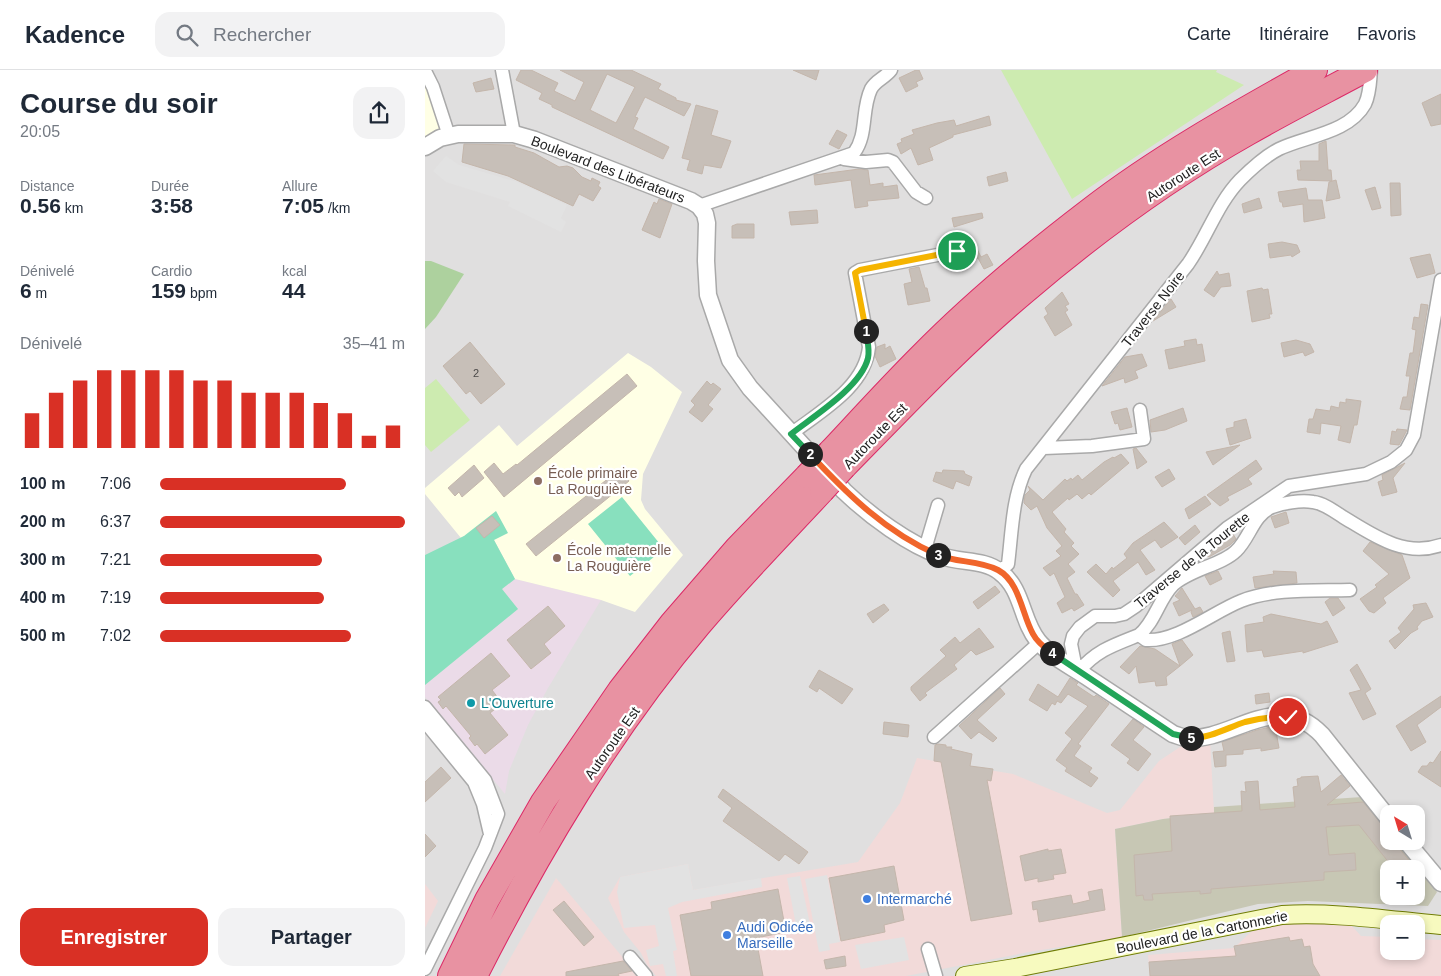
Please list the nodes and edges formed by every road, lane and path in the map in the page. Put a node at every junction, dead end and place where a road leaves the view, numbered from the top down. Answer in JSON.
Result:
{"nodes":[{"id":1,"x":502,"y":70,"type":"edge"},
{"id":2,"x":891,"y":70,"type":"edge"},
{"id":3,"x":1315,"y":70,"type":"edge"},
{"id":4,"x":1365,"y":70,"type":"edge"},
{"id":5,"x":1371,"y":70,"type":"edge"},
{"id":6,"x":425,"y":71,"type":"edge"},
{"id":7,"x":514,"y":134,"type":"junction"},
{"id":8,"x":449,"y":136,"type":"junction"},
{"id":9,"x":425,"y":147,"type":"edge"},
{"id":10,"x":839,"y":158,"type":"junction"},
{"id":11,"x":926,"y":198,"type":"dead end"},
{"id":12,"x":699,"y":206,"type":"junction"},
{"id":13,"x":957,"y":251,"type":"dead end"},
{"id":14,"x":1441,"y":280,"type":"edge"},
{"id":15,"x":1140,"y":410,"type":"dead end"},
{"id":16,"x":791,"y":434,"type":"junction"},
{"id":17,"x":1044,"y":448,"type":"junction"},
{"id":18,"x":837,"y":460,"type":"junction"},
{"id":19,"x":815,"y":483,"type":"junction"},
{"id":20,"x":938,"y":504,"type":"dead end"},
{"id":21,"x":1441,"y":545,"type":"edge"},
{"id":22,"x":925,"y":549,"type":"junction"},
{"id":23,"x":1000,"y":571,"type":"junction"},
{"id":24,"x":1351,"y":590,"type":"dead end"},
{"id":25,"x":1139,"y":635,"type":"junction"},
{"id":26,"x":1039,"y":643,"type":"junction"},
{"id":27,"x":1077,"y":670,"type":"junction"},
{"id":28,"x":425,"y":707,"type":"edge"},
{"id":29,"x":425,"y":722,"type":"edge"},
{"id":30,"x":934,"y":737,"type":"dead end"},
{"id":31,"x":1380,"y":808,"type":"edge"},
{"id":32,"x":490,"y":834,"type":"junction"},
{"id":33,"x":1414,"y":850,"type":"edge"},
{"id":34,"x":539,"y":858,"type":"junction"},
{"id":35,"x":1441,"y":883,"type":"edge"},
{"id":36,"x":1441,"y":923,"type":"edge"},
{"id":37,"x":928,"y":949,"type":"dead end"},
{"id":38,"x":630,"y":957,"type":"dead end"},
{"id":39,"x":425,"y":968,"type":"edge"},
{"id":40,"x":450,"y":976,"type":"edge"},
{"id":41,"x":475,"y":976,"type":"edge"},
{"id":42,"x":490,"y":976,"type":"edge"},
{"id":43,"x":646,"y":976,"type":"edge"},
{"id":44,"x":936,"y":976,"type":"edge"},
{"id":45,"x":965,"y":976,"type":"edge"}],
"edges":[{"from":1,"to":7,"type":"street"},
{"from":2,"to":10,"type":"street"},
{"from":3,"to":18,"type":"highway","name":"Autoroute Est"},
{"from":4,"to":18,"type":"highway","name":"Autoroute Est"},
{"from":5,"to":17,"type":"street","name":"Traverse Noire"},
{"from":6,"to":8,"type":"street"},
{"from":7,"to":8,"type":"street","name":"Boulevard des Libérateurs"},
{"from":7,"to":12,"type":"street","name":"Boulevard des Libérateurs"},
{"from":8,"to":9,"type":"street","name":"Boulevard des Libérateurs"},
{"from":10,"to":11,"type":"street"},
{"from":10,"to":12,"type":"street"},
{"from":12,"to":16,"type":"street","name":"Boulevard des Libérateurs"},
{"from":13,"to":16,"type":"street"},
{"from":14,"to":27,"type":"street","name":"Traverse de la Tourette"},
{"from":15,"to":17,"type":"street"},
{"from":16,"to":22,"type":"street","name":"Boulevard des Libérateurs"},
{"from":17,"to":23,"type":"street","name":"Traverse Noire"},
{"from":18,"to":19,"type":"highway","name":"Autoroute Est","bridge":true},
{"from":19,"to":34,"type":"highway","name":"Autoroute Est"},
{"from":19,"to":40,"type":"highway","name":"Autoroute Est"},
{"from":20,"to":22,"type":"street"},
{"from":21,"to":25,"type":"street"},
{"from":22,"to":23,"type":"street","name":"Boulevard des Libérateurs"},
{"from":23,"to":26,"type":"street"},
{"from":24,"to":25,"type":"street"},
{"from":25,"to":27,"type":"street"},
{"from":26,"to":27,"type":"street"},
{"from":26,"to":30,"type":"street"},
{"from":27,"to":31,"type":"street"},
{"from":28,"to":32,"type":"street"},
{"from":29,"to":32,"type":"street"},
{"from":32,"to":39,"type":"street"},
{"from":33,"to":35,"type":"street"},
{"from":34,"to":41,"type":"highway","name":"Autoroute Est"},
{"from":34,"to":42,"type":"highway"},
{"from":36,"to":45,"type":"main road","name":"Boulevard de la Cartonnerie"},
{"from":37,"to":44,"type":"street"},
{"from":38,"to":43,"type":"street"}]}
